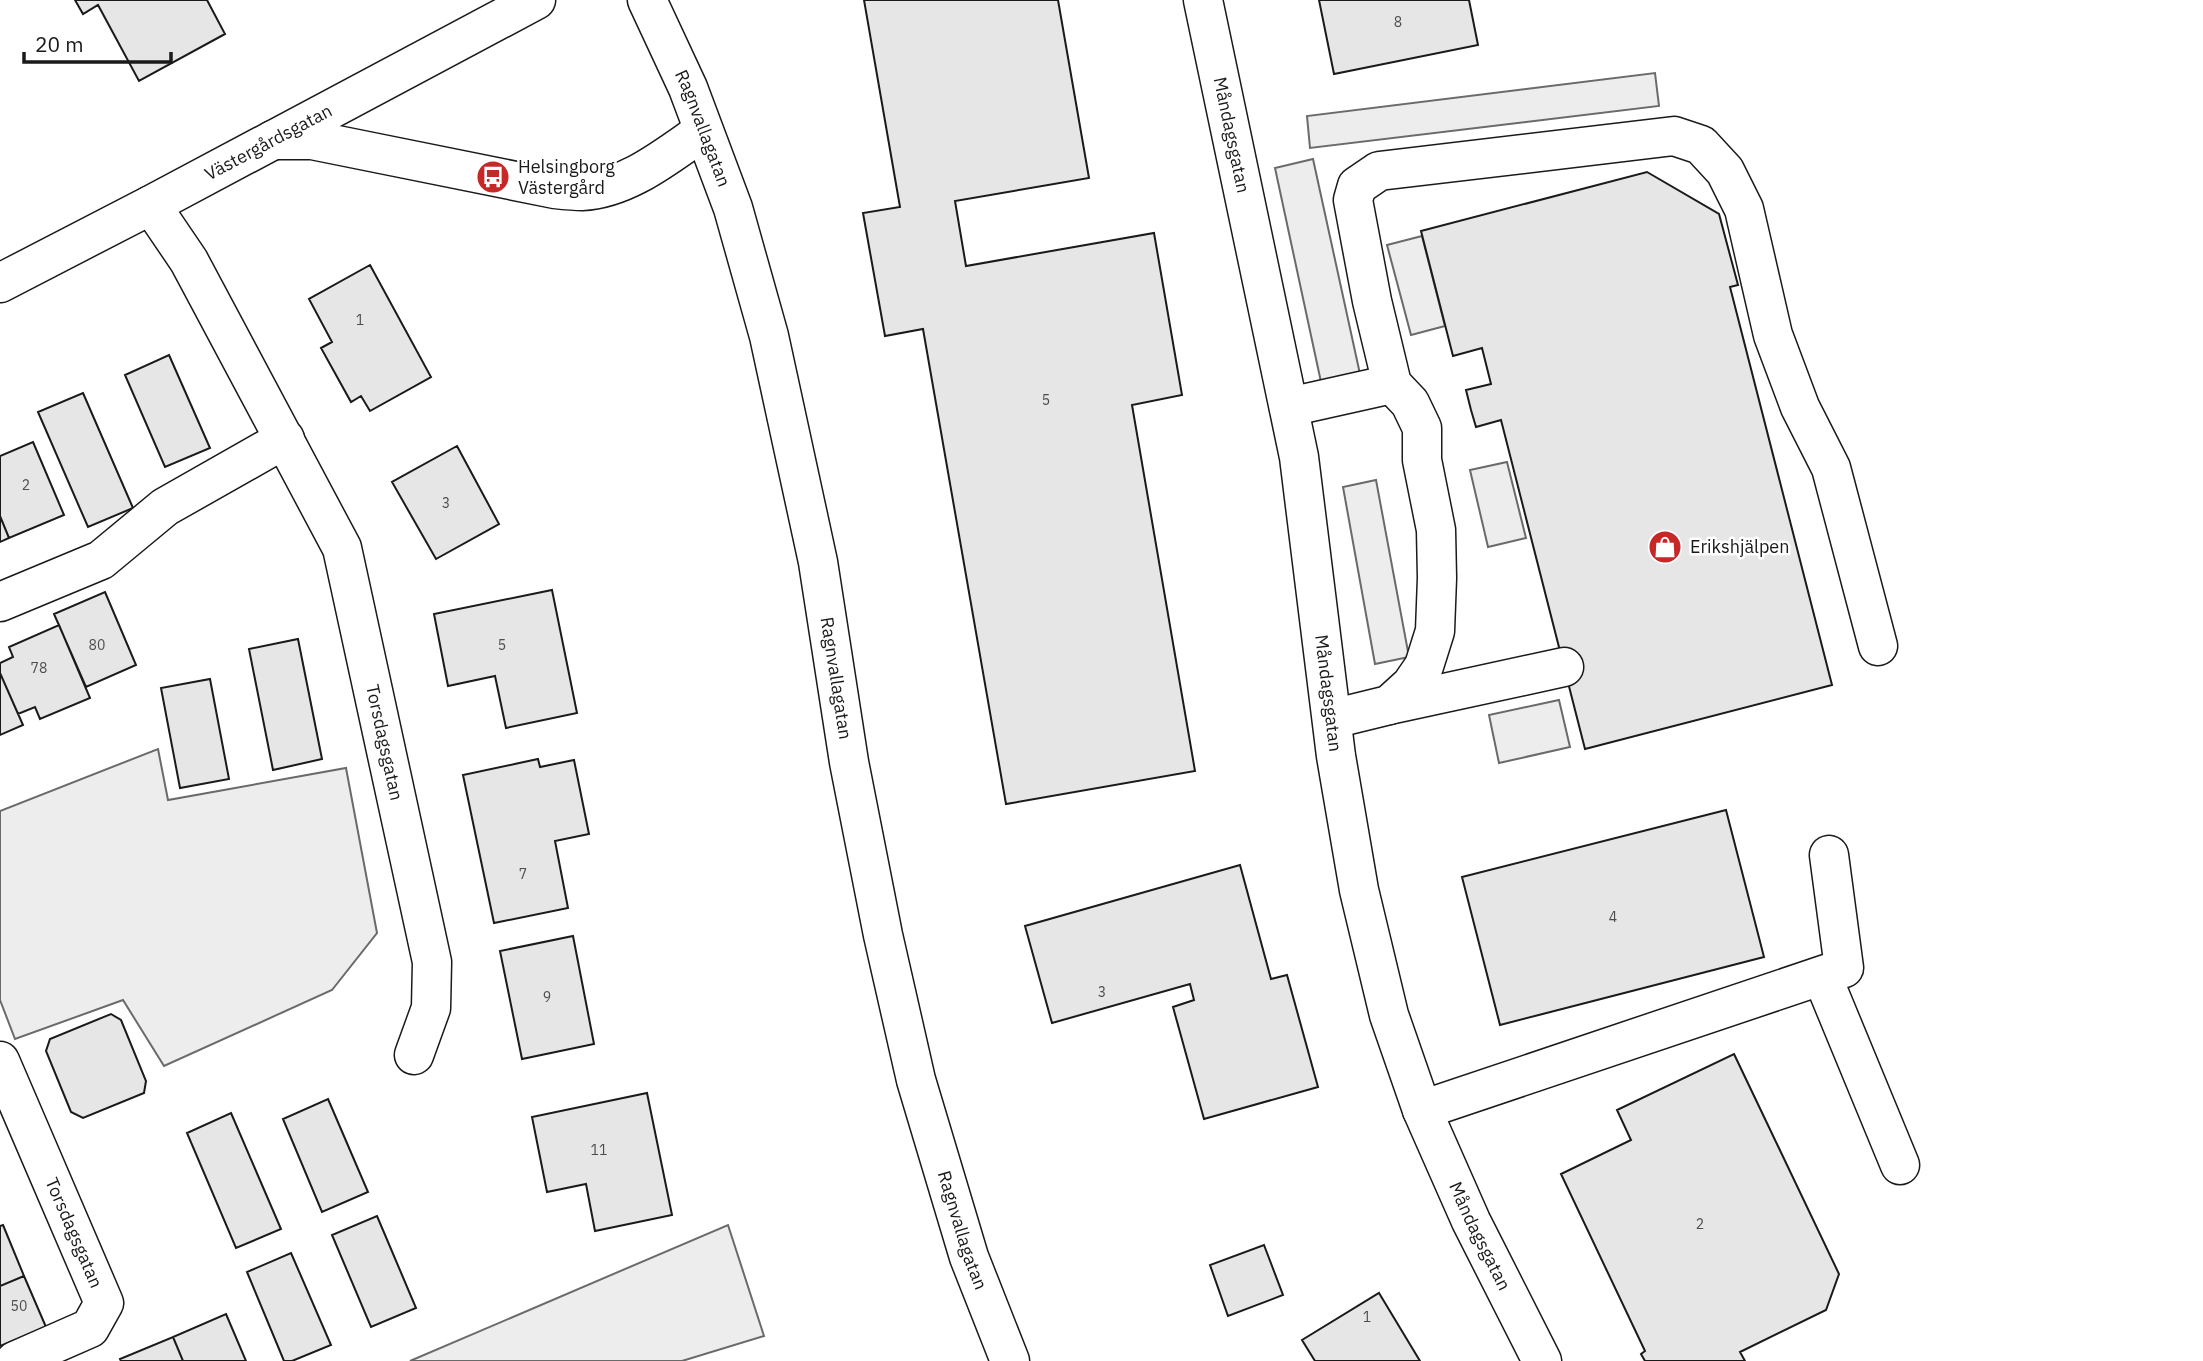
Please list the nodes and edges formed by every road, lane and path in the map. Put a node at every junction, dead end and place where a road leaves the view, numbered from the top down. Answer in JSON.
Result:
{"nodes":[{"id":1,"x":536,"y":0,"type":"edge"},
{"id":2,"x":647,"y":0,"type":"edge"},
{"id":3,"x":1203,"y":0,"type":"edge"},
{"id":4,"x":704,"y":131,"type":"junction"},
{"id":5,"x":273,"y":140,"type":"junction"},
{"id":6,"x":151,"y":205,"type":"junction"},
{"id":7,"x":0,"y":283,"type":"edge"},
{"id":8,"x":1392,"y":384,"type":"junction"},
{"id":9,"x":1289,"y":407,"type":"junction"},
{"id":10,"x":285,"y":439,"type":"junction"},
{"id":11,"x":0,"y":602,"type":"edge"},
{"id":12,"x":1878,"y":646,"type":"dead end"},
{"id":13,"x":1564,"y":667,"type":"dead end"},
{"id":14,"x":1390,"y":705,"type":"junction"},
{"id":15,"x":1332,"y":719,"type":"junction"},
{"id":16,"x":1829,"y":855,"type":"dead end"},
{"id":17,"x":1822,"y":976,"type":"junction"},
{"id":18,"x":414,"y":1055,"type":"dead end"},
{"id":19,"x":0,"y":1061,"type":"edge"},
{"id":20,"x":1422,"y":1111,"type":"junction"},
{"id":21,"x":1900,"y":1165,"type":"dead end"},
{"id":22,"x":15,"y":1361,"type":"edge"},
{"id":23,"x":1010,"y":1361,"type":"edge"},
{"id":24,"x":1542,"y":1361,"type":"edge"}],
"edges":[{"from":1,"to":5,"type":"street","name":"Västergårdsgatan"},
{"from":2,"to":4,"type":"street","name":"Ragnvallagatan"},
{"from":3,"to":9,"type":"street","name":"Måndagsgatan"},
{"from":4,"to":5,"type":"street"},
{"from":4,"to":23,"type":"street","name":"Ragnvallagatan"},
{"from":5,"to":6,"type":"street","name":"Västergårdsgatan"},
{"from":6,"to":7,"type":"street","name":"Västergårdsgatan"},
{"from":6,"to":10,"type":"street","name":"Torsdagsgatan"},
{"from":8,"to":9,"type":"street"},
{"from":8,"to":12,"type":"street"},
{"from":8,"to":14,"type":"street"},
{"from":9,"to":15,"type":"street","name":"Måndagsgatan"},
{"from":10,"to":11,"type":"street"},
{"from":10,"to":18,"type":"street","name":"Torsdagsgatan"},
{"from":13,"to":14,"type":"street"},
{"from":14,"to":15,"type":"street"},
{"from":15,"to":20,"type":"street","name":"Måndagsgatan"},
{"from":16,"to":17,"type":"street"},
{"from":17,"to":20,"type":"street"},
{"from":17,"to":21,"type":"street"},
{"from":19,"to":22,"type":"street","name":"Torsdagsgatan"},
{"from":20,"to":24,"type":"street","name":"Måndagsgatan"}]}
